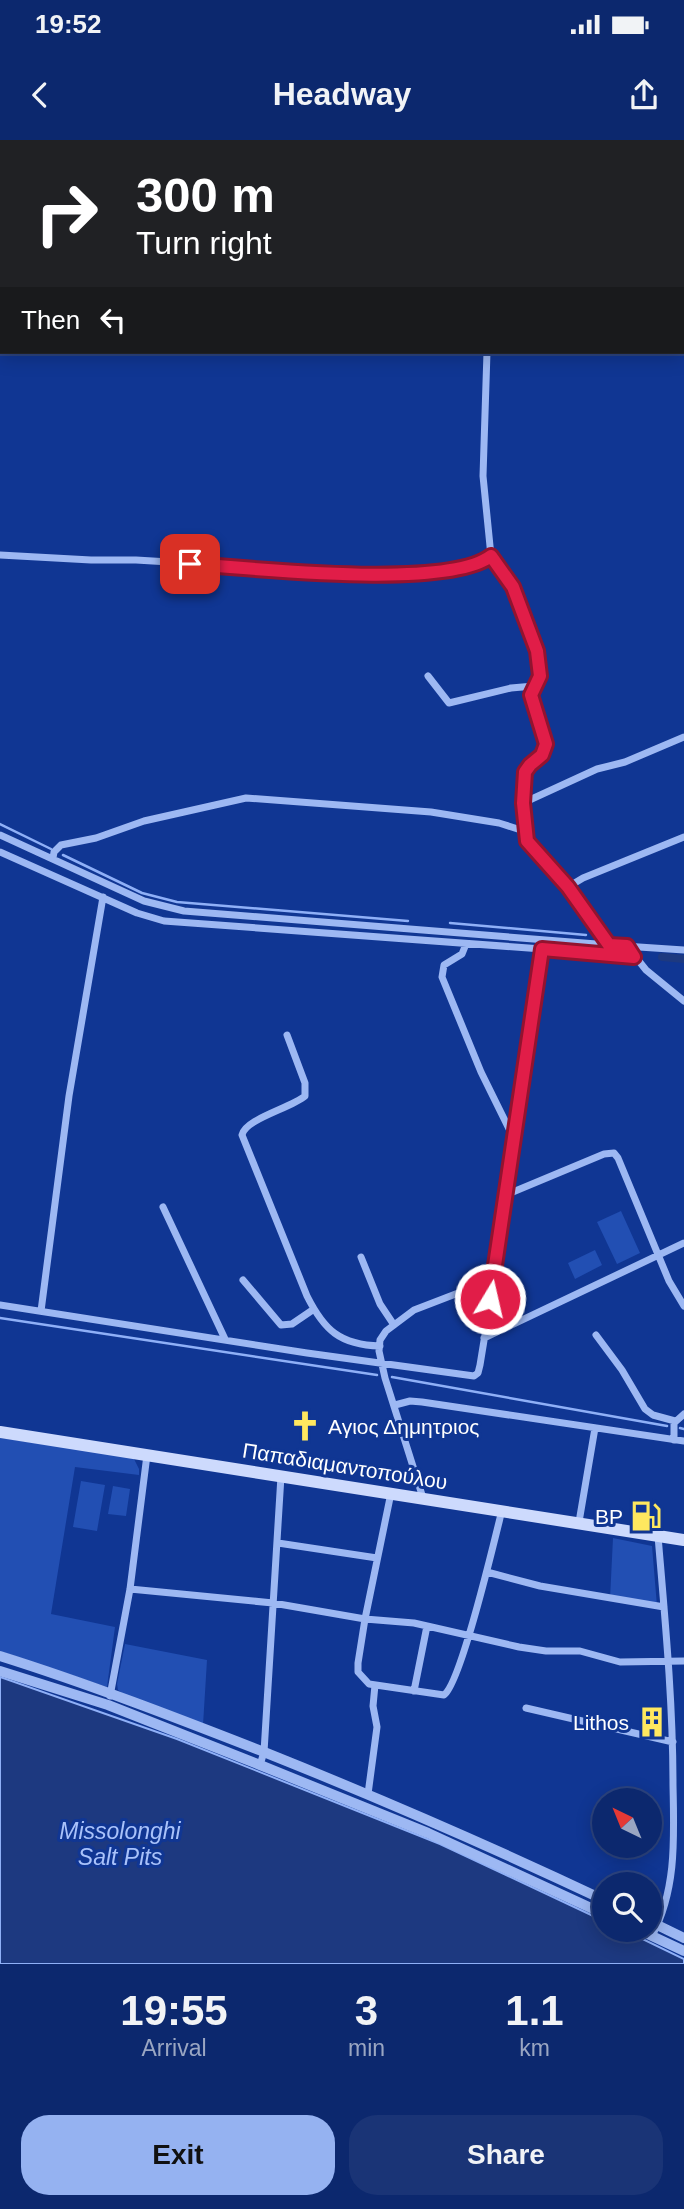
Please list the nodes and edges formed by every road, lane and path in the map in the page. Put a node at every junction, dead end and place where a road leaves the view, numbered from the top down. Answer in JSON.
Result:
{"nodes":[{"id":1,"x":487,"y":354,"type":"edge"},
{"id":2,"x":0,"y":555,"type":"edge"},
{"id":3,"x":491,"y":556,"type":"junction"},
{"id":4,"x":428,"y":676,"type":"dead end"},
{"id":5,"x":534,"y":686,"type":"junction"},
{"id":6,"x":684,"y":737,"type":"edge"},
{"id":7,"x":523,"y":803,"type":"junction"},
{"id":8,"x":524,"y":831,"type":"junction"},
{"id":9,"x":0,"y":835,"type":"edge"},
{"id":10,"x":684,"y":837,"type":"edge"},
{"id":11,"x":0,"y":852,"type":"edge"},
{"id":12,"x":52,"y":859,"type":"junction"},
{"id":13,"x":568,"y":887,"type":"junction"},
{"id":14,"x":103,"y":897,"type":"junction"},
{"id":15,"x":466,"y":944,"type":"junction"},
{"id":16,"x":609,"y":945,"type":"junction"},
{"id":17,"x":627,"y":946,"type":"junction"},
{"id":18,"x":542,"y":949,"type":"junction"},
{"id":19,"x":684,"y":950,"type":"edge"},
{"id":20,"x":634,"y":957,"type":"junction"},
{"id":21,"x":684,"y":1001,"type":"edge"},
{"id":22,"x":287,"y":1035,"type":"dead end"},
{"id":23,"x":515,"y":1141,"type":"junction"},
{"id":24,"x":508,"y":1194,"type":"junction"},
{"id":25,"x":163,"y":1207,"type":"dead end"},
{"id":26,"x":684,"y":1243,"type":"edge"},
{"id":27,"x":361,"y":1256,"type":"dead end"},
{"id":28,"x":659,"y":1256,"type":"junction"},
{"id":29,"x":243,"y":1280,"type":"dead end"},
{"id":30,"x":466,"y":1290,"type":"dead end"},
{"id":31,"x":0,"y":1305,"type":"edge"},
{"id":32,"x":684,"y":1306,"type":"edge"},
{"id":33,"x":314,"y":1310,"type":"junction"},
{"id":34,"x":41,"y":1311,"type":"junction"},
{"id":35,"x":394,"y":1325,"type":"junction"},
{"id":36,"x":596,"y":1335,"type":"dead end"},
{"id":37,"x":484,"y":1338,"type":"junction"},
{"id":38,"x":225,"y":1339,"type":"junction"},
{"id":39,"x":380,"y":1346,"type":"junction"},
{"id":40,"x":383,"y":1362,"type":"junction"},
{"id":41,"x":395,"y":1405,"type":"junction"},
{"id":42,"x":684,"y":1414,"type":"edge"},
{"id":43,"x":675,"y":1421,"type":"junction"},
{"id":44,"x":595,"y":1428,"type":"junction"},
{"id":45,"x":0,"y":1432,"type":"edge"},
{"id":46,"x":674,"y":1440,"type":"junction"},
{"id":47,"x":684,"y":1441,"type":"edge"},
{"id":48,"x":147,"y":1455,"type":"junction"},
{"id":49,"x":281,"y":1476,"type":"junction"},
{"id":50,"x":391,"y":1493,"type":"junction"},
{"id":51,"x":423,"y":1498,"type":"junction"},
{"id":52,"x":502,"y":1510,"type":"junction"},
{"id":53,"x":579,"y":1522,"type":"junction"},
{"id":54,"x":658,"y":1535,"type":"junction"},
{"id":55,"x":684,"y":1540,"type":"edge"},
{"id":56,"x":278,"y":1543,"type":"junction"},
{"id":57,"x":377,"y":1558,"type":"junction"},
{"id":58,"x":486,"y":1572,"type":"junction"},
{"id":59,"x":130,"y":1589,"type":"junction"},
{"id":60,"x":273,"y":1603,"type":"junction"},
{"id":61,"x":664,"y":1607,"type":"junction"},
{"id":62,"x":365,"y":1619,"type":"junction"},
{"id":63,"x":427,"y":1626,"type":"junction"},
{"id":64,"x":469,"y":1636,"type":"junction"},
{"id":65,"x":0,"y":1656,"type":"edge"},
{"id":66,"x":668,"y":1660,"type":"junction"},
{"id":67,"x":684,"y":1661,"type":"edge"},
{"id":68,"x":0,"y":1671,"type":"edge"},
{"id":69,"x":375,"y":1685,"type":"junction"},
{"id":70,"x":414,"y":1691,"type":"junction"},
{"id":71,"x":109,"y":1700,"type":"junction"},
{"id":72,"x":526,"y":1708,"type":"dead end"},
{"id":73,"x":673,"y":1742,"type":"junction"},
{"id":74,"x":264,"y":1752,"type":"junction"},
{"id":75,"x":260,"y":1765,"type":"junction"},
{"id":76,"x":368,"y":1794,"type":"junction"},
{"id":77,"x":592,"y":1894,"type":"edge"},
{"id":78,"x":662,"y":1897,"type":"edge"},
{"id":79,"x":592,"y":1908,"type":"edge"},
{"id":80,"x":662,"y":1927,"type":"edge"},
{"id":81,"x":684,"y":1938,"type":"edge"},
{"id":82,"x":662,"y":1941,"type":"edge"},
{"id":83,"x":684,"y":1951,"type":"edge"}],
"edges":[{"from":1,"to":3,"type":"street"},
{"from":2,"to":3,"type":"street"},
{"from":3,"to":5,"type":"street"},
{"from":4,"to":5,"type":"street"},
{"from":5,"to":7,"type":"street"},
{"from":6,"to":7,"type":"street"},
{"from":7,"to":8,"type":"street"},
{"from":8,"to":12,"type":"street"},
{"from":8,"to":13,"type":"street"},
{"from":9,"to":12,"type":"street"},
{"from":10,"to":13,"type":"street"},
{"from":11,"to":14,"type":"street"},
{"from":12,"to":16,"type":"street"},
{"from":13,"to":16,"type":"street"},
{"from":14,"to":15,"type":"street"},
{"from":14,"to":34,"type":"street"},
{"from":15,"to":18,"type":"street"},
{"from":15,"to":23,"type":"street"},
{"from":16,"to":17,"type":"street"},
{"from":17,"to":19,"type":"street"},
{"from":17,"to":20,"type":"street"},
{"from":18,"to":20,"type":"street"},
{"from":18,"to":23,"type":"street"},
{"from":20,"to":21,"type":"street"},
{"from":22,"to":33,"type":"street"},
{"from":23,"to":24,"type":"street"},
{"from":24,"to":28,"type":"street"},
{"from":24,"to":37,"type":"street"},
{"from":25,"to":38,"type":"street"},
{"from":26,"to":28,"type":"street"},
{"from":27,"to":35,"type":"street"},
{"from":28,"to":32,"type":"street"},
{"from":28,"to":37,"type":"street"},
{"from":29,"to":33,"type":"street"},
{"from":30,"to":35,"type":"street"},
{"from":31,"to":34,"type":"street"},
{"from":33,"to":39,"type":"street"},
{"from":34,"to":38,"type":"street"},
{"from":35,"to":39,"type":"street"},
{"from":36,"to":43,"type":"street"},
{"from":37,"to":40,"type":"street"},
{"from":38,"to":40,"type":"street"},
{"from":39,"to":40,"type":"street"},
{"from":40,"to":41,"type":"street"},
{"from":41,"to":44,"type":"street"},
{"from":41,"to":51,"type":"street"},
{"from":42,"to":43,"type":"street"},
{"from":43,"to":46,"type":"street"},
{"from":44,"to":46,"type":"street"},
{"from":44,"to":53,"type":"street"},
{"from":45,"to":48,"type":"main road","name":"Παπαδιαμαντοπούλου"},
{"from":46,"to":47,"type":"street"},
{"from":48,"to":49,"type":"main road","name":"Παπαδιαμαντοπούλου"},
{"from":48,"to":59,"type":"street"},
{"from":49,"to":50,"type":"main road","name":"Παπαδιαμαντοπούλου"},
{"from":49,"to":56,"type":"street"},
{"from":50,"to":51,"type":"main road","name":"Παπαδιαμαντοπούλου"},
{"from":50,"to":57,"type":"street"},
{"from":51,"to":52,"type":"main road","name":"Παπαδιαμαντοπούλου"},
{"from":52,"to":53,"type":"main road","name":"Παπαδιαμαντοπούλου"},
{"from":52,"to":58,"type":"street"},
{"from":53,"to":54,"type":"main road","name":"Παπαδιαμαντοπούλου"},
{"from":54,"to":55,"type":"main road","name":"Παπαδιαμαντοπούλου"},
{"from":54,"to":61,"type":"street"},
{"from":56,"to":57,"type":"street"},
{"from":56,"to":60,"type":"street"},
{"from":57,"to":62,"type":"street"},
{"from":58,"to":61,"type":"street"},
{"from":58,"to":64,"type":"street"},
{"from":59,"to":60,"type":"street"},
{"from":59,"to":71,"type":"street"},
{"from":60,"to":62,"type":"street"},
{"from":60,"to":74,"type":"street"},
{"from":61,"to":66,"type":"street"},
{"from":62,"to":63,"type":"street"},
{"from":62,"to":69,"type":"street"},
{"from":63,"to":64,"type":"street"},
{"from":63,"to":70,"type":"street"},
{"from":64,"to":66,"type":"street"},
{"from":64,"to":70,"type":"street"},
{"from":65,"to":71,"type":"street"},
{"from":66,"to":67,"type":"street"},
{"from":66,"to":73,"type":"street"},
{"from":68,"to":71,"type":"street"},
{"from":69,"to":70,"type":"street"},
{"from":69,"to":76,"type":"street"},
{"from":71,"to":74,"type":"street"},
{"from":71,"to":75,"type":"street"},
{"from":72,"to":73,"type":"street"},
{"from":73,"to":78,"type":"street"},
{"from":74,"to":75,"type":"street"},
{"from":74,"to":76,"type":"street"},
{"from":75,"to":79,"type":"street"},
{"from":76,"to":77,"type":"street"},
{"from":80,"to":81,"type":"street"},
{"from":82,"to":83,"type":"street"}]}
